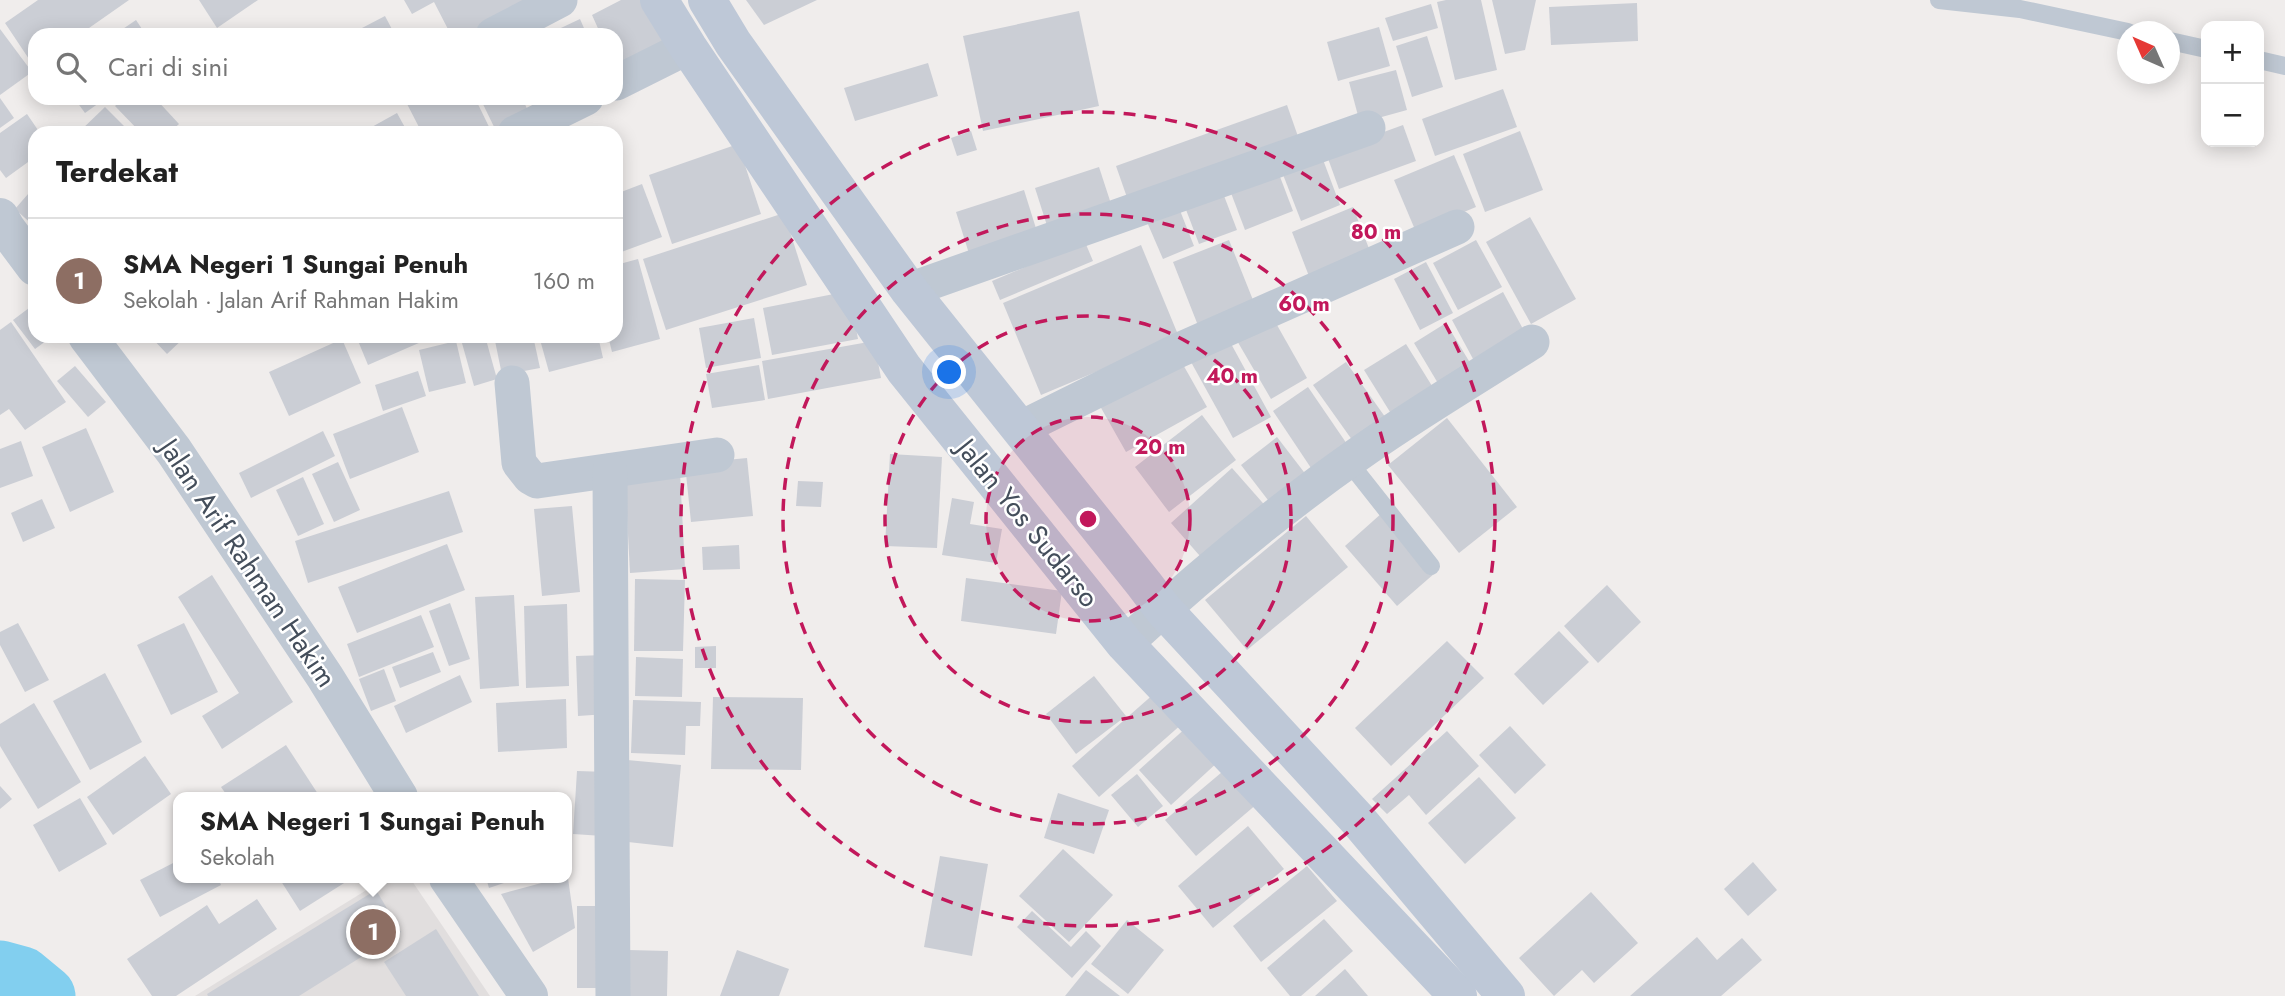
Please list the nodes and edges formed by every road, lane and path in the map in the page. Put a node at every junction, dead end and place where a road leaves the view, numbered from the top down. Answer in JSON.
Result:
{"nodes":[{"id":1,"x":561,"y":0,"type":"edge"},
{"id":2,"x":659,"y":0,"type":"edge"},
{"id":3,"x":707,"y":0,"type":"edge"},
{"id":4,"x":1939,"y":0,"type":"edge"},
{"id":5,"x":507,"y":28,"type":"edge"},
{"id":6,"x":2117,"y":30,"type":"edge"},
{"id":7,"x":2180,"y":43,"type":"edge"},
{"id":8,"x":688,"y":47,"type":"junction"},
{"id":9,"x":2201,"y":48,"type":"edge"},
{"id":10,"x":2264,"y":61,"type":"edge"},
{"id":11,"x":2285,"y":66,"type":"edge"},
{"id":12,"x":623,"y":80,"type":"edge"},
{"id":13,"x":572,"y":105,"type":"edge"},
{"id":14,"x":529,"y":126,"type":"edge"},
{"id":15,"x":793,"y":127,"type":"junction"},
{"id":16,"x":1368,"y":128,"type":"dead end"},
{"id":17,"x":760,"y":153,"type":"junction"},
{"id":18,"x":2,"y":225,"type":"edge"},
{"id":19,"x":1457,"y":227,"type":"dead end"},
{"id":20,"x":28,"y":258,"type":"edge"},
{"id":21,"x":909,"y":290,"type":"junction"},
{"id":22,"x":1532,"y":342,"type":"dead end"},
{"id":23,"x":93,"y":343,"type":"edge"},
{"id":24,"x":512,"y":383,"type":"dead end"},
{"id":25,"x":1021,"y":428,"type":"junction"},
{"id":26,"x":717,"y":455,"type":"dead end"},
{"id":27,"x":1348,"y":461,"type":"junction"},
{"id":28,"x":611,"y":471,"type":"junction"},
{"id":29,"x":1431,"y":566,"type":"dead end"},
{"id":30,"x":1163,"y":609,"type":"junction"},
{"id":31,"x":1125,"y":644,"type":"junction"},
{"id":32,"x":396,"y":792,"type":"edge"},
{"id":33,"x":451,"y":883,"type":"edge"},
{"id":34,"x":529,"y":996,"type":"edge"},
{"id":35,"x":613,"y":996,"type":"edge"},
{"id":36,"x":1458,"y":996,"type":"edge"},
{"id":37,"x":1506,"y":996,"type":"edge"}],
"edges":[{"from":1,"to":5,"type":"street"},
{"from":2,"to":8,"type":"main road","name":"Jalan Yos Sudarso"},
{"from":3,"to":15,"type":"main road","name":"Jalan Yos Sudarso"},
{"from":4,"to":6,"type":"lane"},
{"from":7,"to":9,"type":"lane"},
{"from":8,"to":12,"type":"street"},
{"from":8,"to":17,"type":"main road","name":"Jalan Yos Sudarso"},
{"from":10,"to":11,"type":"lane"},
{"from":13,"to":14,"type":"street"},
{"from":15,"to":17,"type":"main road"},
{"from":15,"to":21,"type":"main road","name":"Jalan Yos Sudarso"},
{"from":16,"to":21,"type":"street"},
{"from":17,"to":31,"type":"main road","name":"Jalan Yos Sudarso"},
{"from":18,"to":20,"type":"street"},
{"from":19,"to":25,"type":"street"},
{"from":21,"to":25,"type":"main road","name":"Jalan Yos Sudarso"},
{"from":22,"to":27,"type":"street"},
{"from":23,"to":32,"type":"street","name":"Jalan Arif Rahman Hakim"},
{"from":24,"to":28,"type":"street"},
{"from":25,"to":30,"type":"main road","name":"Jalan Yos Sudarso"},
{"from":26,"to":28,"type":"street"},
{"from":27,"to":29,"type":"lane"},
{"from":27,"to":30,"type":"street"},
{"from":28,"to":35,"type":"street"},
{"from":30,"to":31,"type":"street"},
{"from":30,"to":37,"type":"main road","name":"Jalan Yos Sudarso"},
{"from":31,"to":36,"type":"main road","name":"Jalan Yos Sudarso"},
{"from":33,"to":34,"type":"street"}]}
